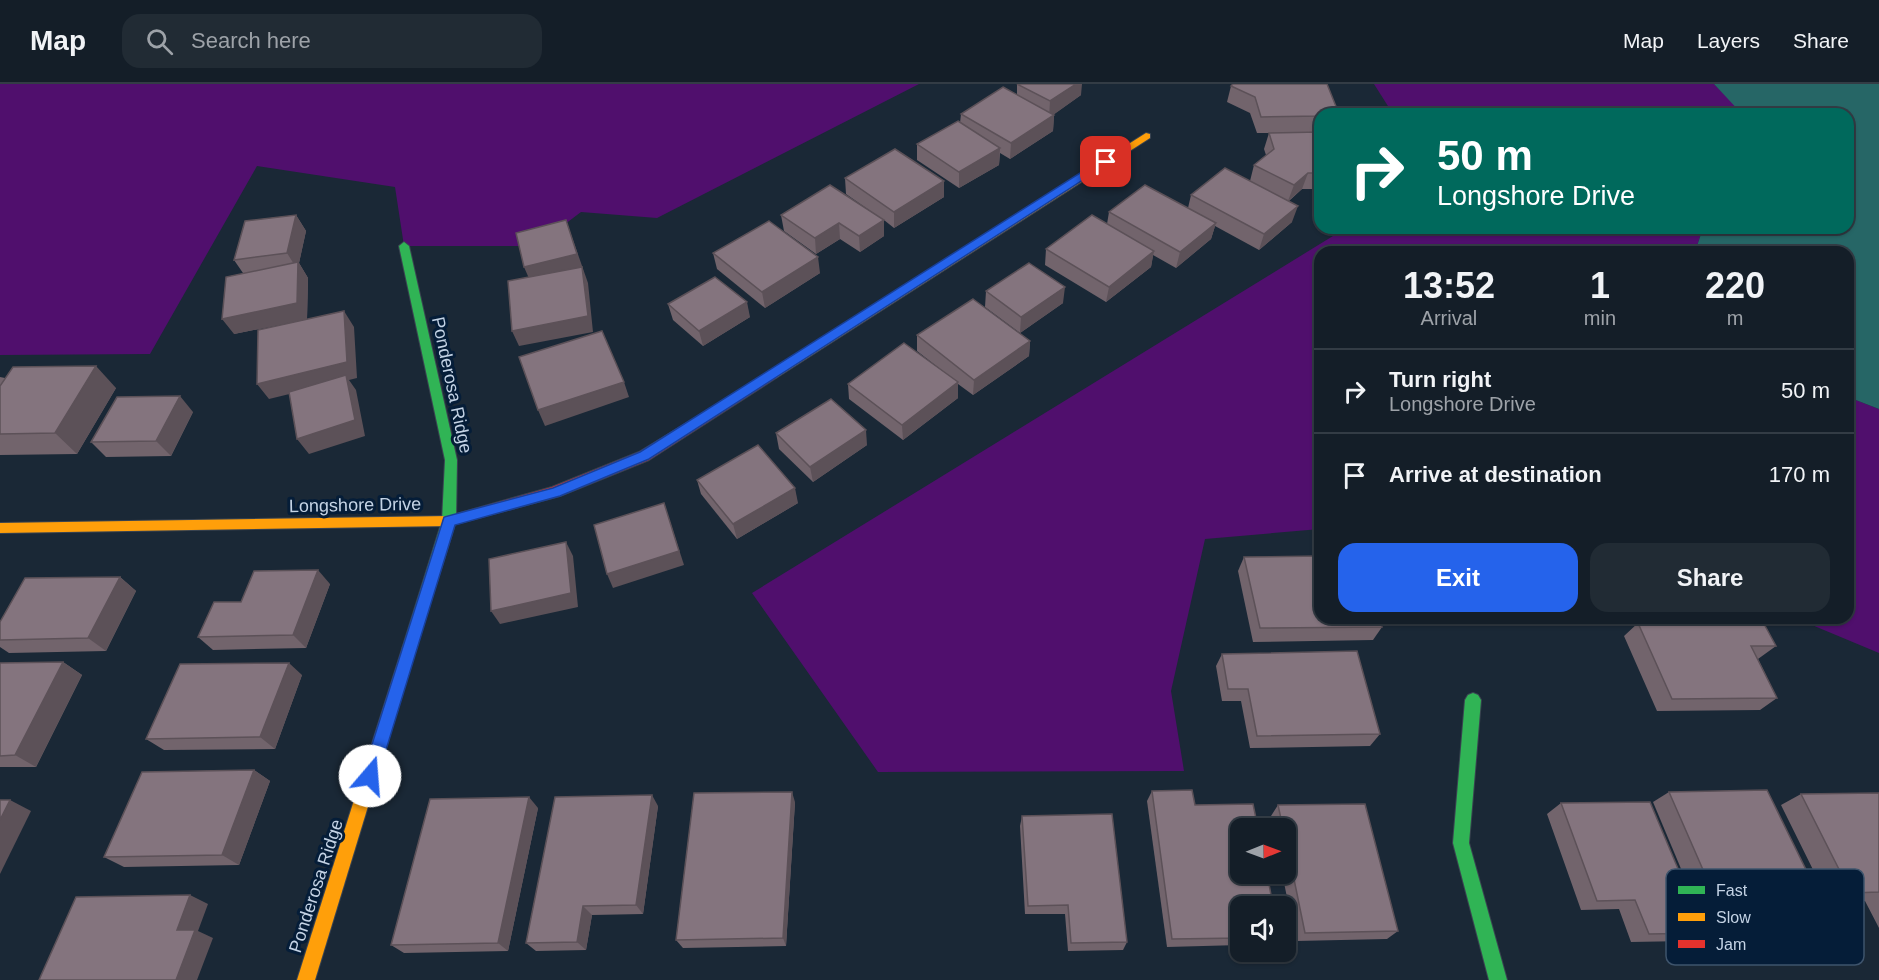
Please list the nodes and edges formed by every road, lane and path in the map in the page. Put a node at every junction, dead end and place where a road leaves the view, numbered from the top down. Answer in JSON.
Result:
{"nodes":[{"id":1,"x":1146,"y":136,"type":"dead end"},
{"id":2,"x":404,"y":246,"type":"dead end"},
{"id":3,"x":449,"y":521,"type":"junction"},
{"id":4,"x":1,"y":529,"type":"edge"},
{"id":5,"x":1473,"y":700,"type":"dead end"},
{"id":6,"x":306,"y":980,"type":"edge"},
{"id":7,"x":1498,"y":980,"type":"edge"}],
"edges":[{"from":1,"to":3,"type":"street","name":"Longshore Drive"},
{"from":2,"to":3,"type":"street","name":"Ponderosa Ridge"},
{"from":3,"to":4,"type":"street","name":"Longshore Drive"},
{"from":3,"to":6,"type":"street","name":"Ponderosa Ridge"},
{"from":5,"to":7,"type":"street"}]}
